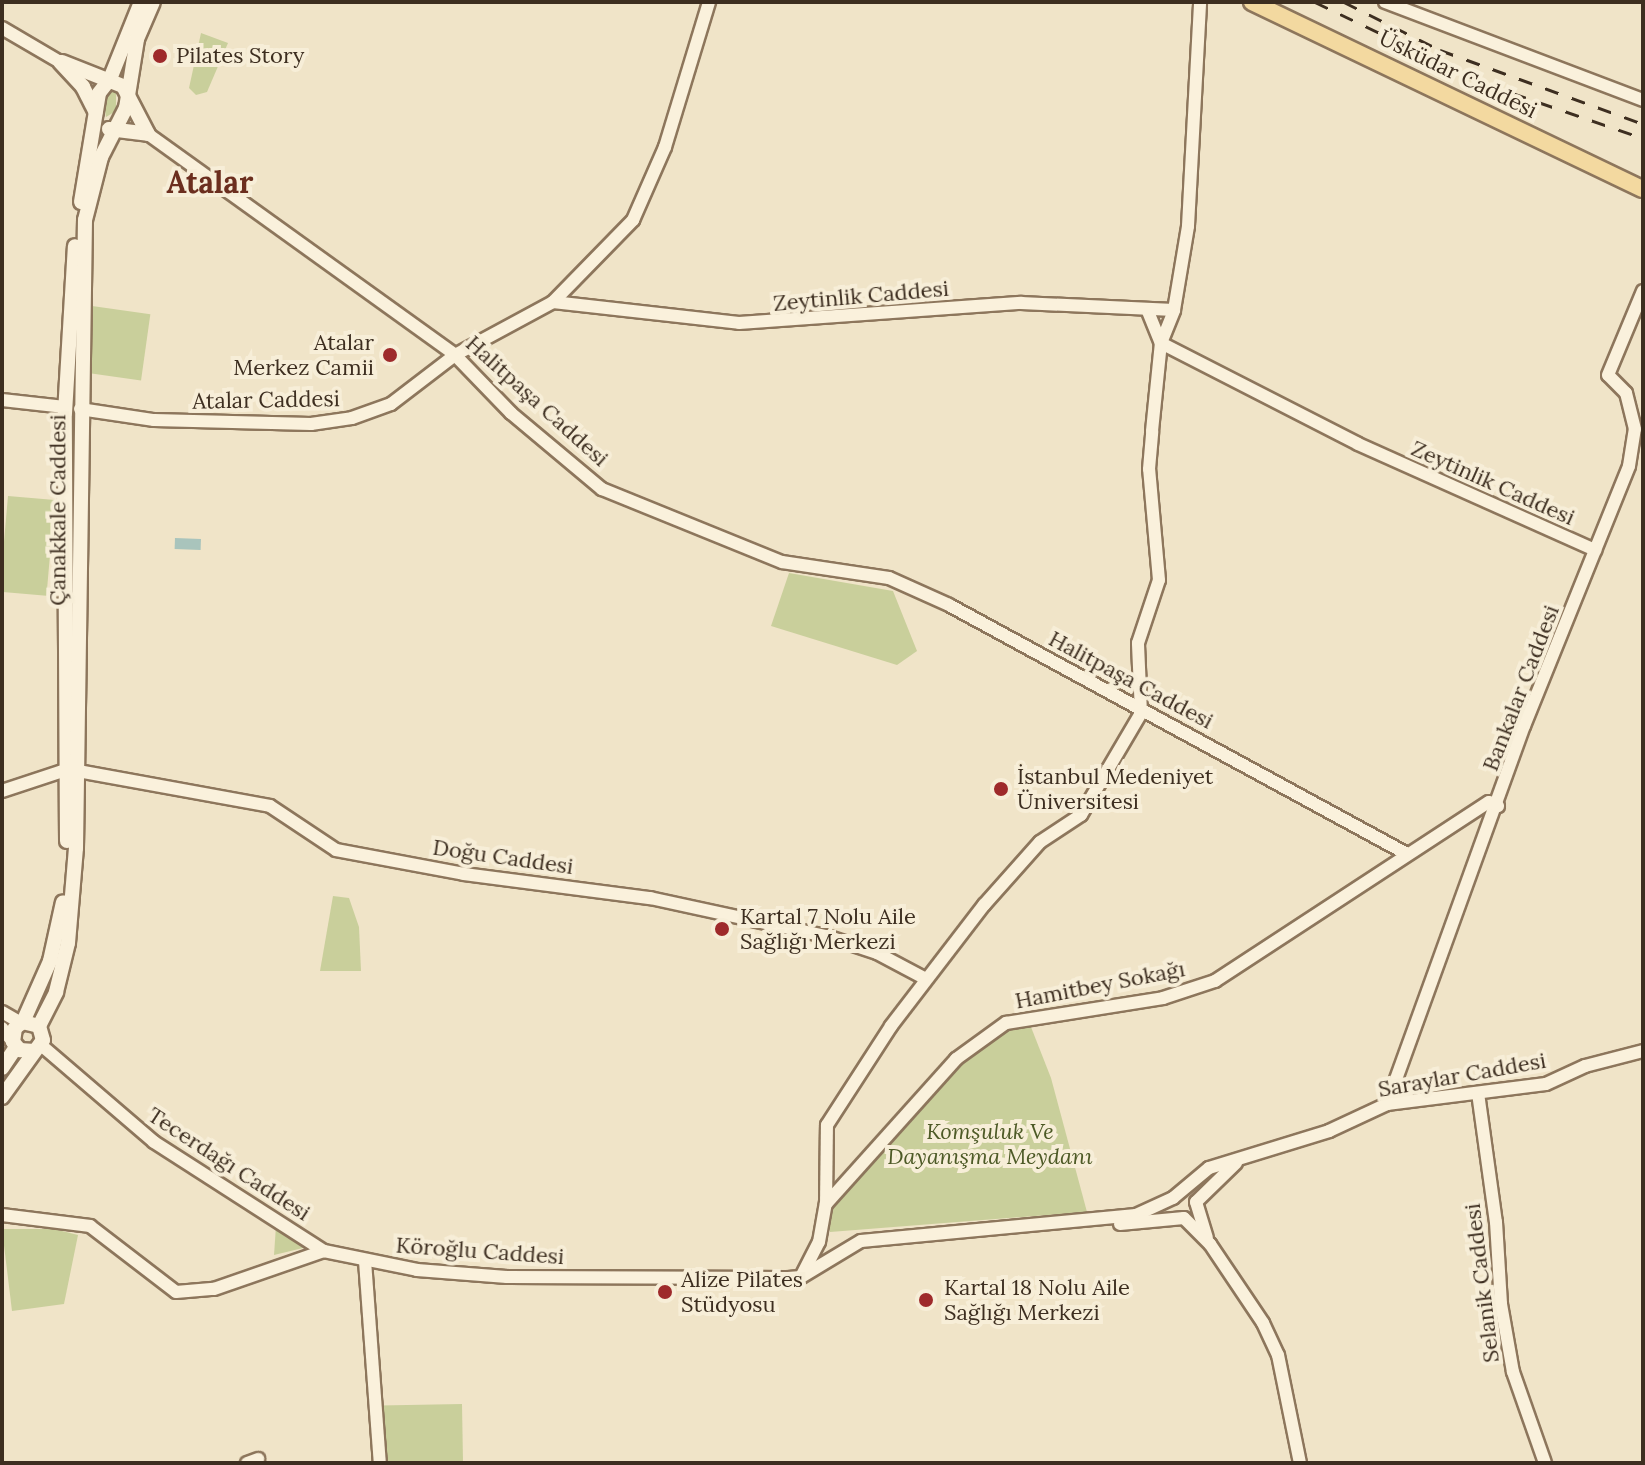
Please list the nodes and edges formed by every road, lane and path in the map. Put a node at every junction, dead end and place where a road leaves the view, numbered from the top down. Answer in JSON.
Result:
{"nodes":[{"id":1,"x":141,"y":2,"type":"edge"},
{"id":2,"x":153,"y":2,"type":"edge"},
{"id":3,"x":709,"y":2,"type":"edge"},
{"id":4,"x":1200,"y":2,"type":"edge"},
{"id":5,"x":1252,"y":2,"type":"edge"},
{"id":6,"x":1278,"y":2,"type":"edge"},
{"id":7,"x":1385,"y":2,"type":"edge"},
{"id":8,"x":2,"y":28,"type":"edge"},
{"id":9,"x":60,"y":62,"type":"junction"},
{"id":10,"x":110,"y":79,"type":"junction"},
{"id":11,"x":127,"y":96,"type":"junction"},
{"id":12,"x":1643,"y":100,"type":"edge"},
{"id":13,"x":96,"y":109,"type":"junction"},
{"id":14,"x":114,"y":129,"type":"junction"},
{"id":15,"x":148,"y":134,"type":"junction"},
{"id":16,"x":1643,"y":178,"type":"edge"},
{"id":17,"x":1643,"y":189,"type":"edge"},
{"id":18,"x":1643,"y":291,"type":"edge"},
{"id":19,"x":553,"y":302,"type":"junction"},
{"id":20,"x":1147,"y":309,"type":"junction"},
{"id":21,"x":1174,"y":310,"type":"junction"},
{"id":22,"x":1161,"y":343,"type":"junction"},
{"id":23,"x":455,"y":355,"type":"junction"},
{"id":24,"x":2,"y":400,"type":"edge"},
{"id":25,"x":73,"y":408,"type":"junction"},
{"id":26,"x":1595,"y":550,"type":"junction"},
{"id":27,"x":1141,"y":713,"type":"junction"},
{"id":28,"x":72,"y":770,"type":"junction"},
{"id":29,"x":2,"y":791,"type":"edge"},
{"id":30,"x":1498,"y":806,"type":"junction"},
{"id":31,"x":1407,"y":854,"type":"junction"},
{"id":32,"x":926,"y":979,"type":"junction"},
{"id":33,"x":2,"y":1012,"type":"edge"},
{"id":34,"x":22,"y":1022,"type":"junction"},
{"id":35,"x":39,"y":1026,"type":"junction"},
{"id":36,"x":2,"y":1028,"type":"edge"},
{"id":37,"x":14,"y":1045,"type":"junction"},
{"id":38,"x":37,"y":1048,"type":"junction"},
{"id":39,"x":1643,"y":1051,"type":"edge"},
{"id":40,"x":2,"y":1068,"type":"edge"},
{"id":41,"x":1478,"y":1093,"type":"junction"},
{"id":42,"x":2,"y":1097,"type":"edge"},
{"id":43,"x":1387,"y":1104,"type":"junction"},
{"id":44,"x":1244,"y":1156,"type":"junction"},
{"id":45,"x":1176,"y":1196,"type":"junction"},
{"id":46,"x":826,"y":1204,"type":"junction"},
{"id":47,"x":1196,"y":1206,"type":"junction"},
{"id":48,"x":2,"y":1215,"type":"edge"},
{"id":49,"x":1180,"y":1218,"type":"junction"},
{"id":50,"x":1109,"y":1221,"type":"junction"},
{"id":51,"x":1210,"y":1244,"type":"junction"},
{"id":52,"x":324,"y":1251,"type":"junction"},
{"id":53,"x":365,"y":1261,"type":"junction"},
{"id":54,"x":801,"y":1277,"type":"junction"},
{"id":55,"x":1292,"y":1426,"type":"junction"},
{"id":56,"x":380,"y":1463,"type":"edge"},
{"id":57,"x":1291,"y":1463,"type":"edge"},
{"id":58,"x":1300,"y":1463,"type":"edge"},
{"id":59,"x":1544,"y":1463,"type":"edge"}],
"edges":[{"from":1,"to":10,"type":"main road","name":"Çanakkale Caddesi"},
{"from":2,"to":11,"type":"main road","name":"Çanakkale Caddesi"},
{"from":3,"to":19,"type":"street","name":"Atalar Caddesi"},
{"from":4,"to":21,"type":"street"},
{"from":5,"to":17,"type":"main road","name":"Üsküdar Caddesi"},
{"from":6,"to":16,"type":"main road","name":"Üsküdar Caddesi"},
{"from":7,"to":12,"type":"street"},
{"from":8,"to":9,"type":"street"},
{"from":9,"to":10,"type":"main road"},
{"from":9,"to":13,"type":"main road"},
{"from":10,"to":11,"type":"main road"},
{"from":10,"to":13,"type":"main road","name":"Çanakkale Caddesi"},
{"from":11,"to":14,"type":"main road","name":"Çanakkale Caddesi"},
{"from":11,"to":15,"type":"main road"},
{"from":13,"to":14,"type":"main road"},
{"from":13,"to":25,"type":"main road","name":"Çanakkale Caddesi"},
{"from":14,"to":15,"type":"main road"},
{"from":14,"to":25,"type":"main road","name":"Çanakkale Caddesi"},
{"from":15,"to":23,"type":"street","name":"Halitpaşa Caddesi"},
{"from":18,"to":26,"type":"street","name":"Bankalar Caddesi"},
{"from":19,"to":20,"type":"street","name":"Zeytinlik Caddesi"},
{"from":19,"to":23,"type":"street","name":"Atalar Caddesi"},
{"from":20,"to":21,"type":"street","name":"Zeytinlik Caddesi"},
{"from":20,"to":22,"type":"street"},
{"from":21,"to":22,"type":"street"},
{"from":22,"to":26,"type":"street","name":"Zeytinlik Caddesi"},
{"from":22,"to":27,"type":"street"},
{"from":23,"to":25,"type":"street","name":"Atalar Caddesi"},
{"from":23,"to":27,"type":"street","name":"Halitpaşa Caddesi"},
{"from":24,"to":25,"type":"street","name":"Atalar Caddesi"},
{"from":25,"to":28,"type":"main road","name":"Çanakkale Caddesi"},
{"from":26,"to":30,"type":"street","name":"Bankalar Caddesi"},
{"from":27,"to":31,"type":"street","name":"Halitpaşa Caddesi"},
{"from":27,"to":32,"type":"street"},
{"from":28,"to":29,"type":"street","name":"Doğu Caddesi"},
{"from":28,"to":32,"type":"street","name":"Doğu Caddesi"},
{"from":28,"to":34,"type":"main road","name":"Çanakkale Caddesi"},
{"from":28,"to":35,"type":"main road","name":"Çanakkale Caddesi"},
{"from":30,"to":31,"type":"street","name":"Hamitbey Sokağı"},
{"from":30,"to":43,"type":"street","name":"Bankalar Caddesi"},
{"from":31,"to":46,"type":"street","name":"Hamitbey Sokağı"},
{"from":32,"to":46,"type":"street"},
{"from":33,"to":34,"type":"street"},
{"from":34,"to":35,"type":"main road"},
{"from":34,"to":37,"type":"main road","name":"Çanakkale Caddesi"},
{"from":35,"to":38,"type":"main road"},
{"from":36,"to":37,"type":"street"},
{"from":37,"to":38,"type":"main road"},
{"from":37,"to":40,"type":"main road"},
{"from":38,"to":42,"type":"main road"},
{"from":38,"to":52,"type":"street","name":"Tecerdağı Caddesi"},
{"from":39,"to":41,"type":"street","name":"Saraylar Caddesi"},
{"from":41,"to":43,"type":"street","name":"Saraylar Caddesi"},
{"from":41,"to":59,"type":"street","name":"Selanik Caddesi"},
{"from":43,"to":44,"type":"street","name":"Saraylar Caddesi"},
{"from":44,"to":45,"type":"street","name":"Saraylar Caddesi"},
{"from":44,"to":47,"type":"street","name":"Saraylar Caddesi"},
{"from":45,"to":47,"type":"street"},
{"from":45,"to":49,"type":"street"},
{"from":45,"to":50,"type":"street","name":"Saraylar Caddesi"},
{"from":46,"to":54,"type":"street"},
{"from":47,"to":49,"type":"street","name":"Saraylar Caddesi"},
{"from":47,"to":51,"type":"street"},
{"from":48,"to":52,"type":"street"},
{"from":49,"to":50,"type":"street","name":"Saraylar Caddesi"},
{"from":49,"to":51,"type":"street"},
{"from":50,"to":54,"type":"street","name":"Saraylar Caddesi"},
{"from":51,"to":55,"type":"street"},
{"from":52,"to":53,"type":"street","name":"Köroğlu Caddesi"},
{"from":53,"to":54,"type":"street","name":"Köroğlu Caddesi"},
{"from":53,"to":56,"type":"street"},
{"from":55,"to":57,"type":"street"},
{"from":55,"to":58,"type":"street"}]}
